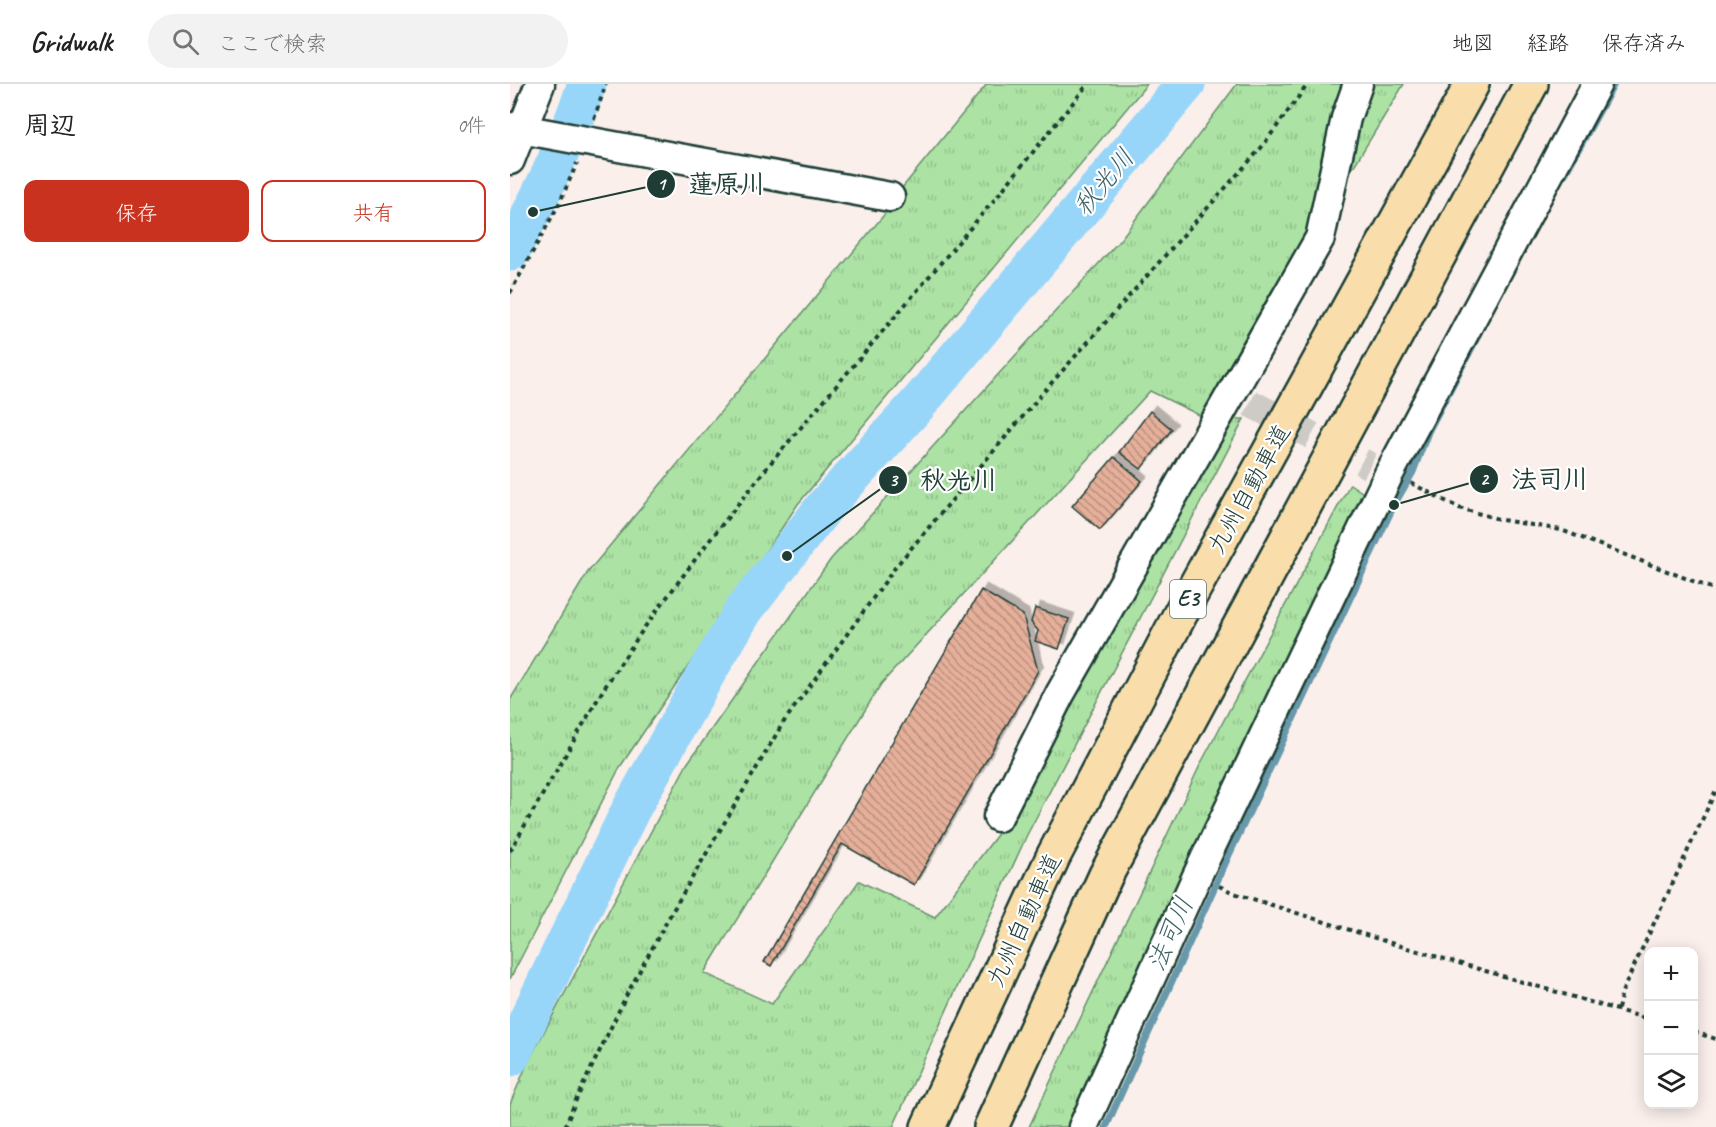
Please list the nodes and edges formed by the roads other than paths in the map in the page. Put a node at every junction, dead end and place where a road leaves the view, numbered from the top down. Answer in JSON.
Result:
{"nodes":[{"id":1,"x":540,"y":84,"type":"edge"},
{"id":2,"x":1358,"y":84,"type":"edge"},
{"id":3,"x":1472,"y":84,"type":"edge"},
{"id":4,"x":1531,"y":84,"type":"edge"},
{"id":5,"x":1597,"y":84,"type":"edge"},
{"id":6,"x":516,"y":128,"type":"edge"},
{"id":7,"x":510,"y":160,"type":"edge"},
{"id":8,"x":890,"y":197,"type":"dead end"},
{"id":9,"x":998,"y":817,"type":"dead end"},
{"id":10,"x":928,"y":1127,"type":"edge"},
{"id":11,"x":991,"y":1127,"type":"edge"},
{"id":12,"x":1083,"y":1127,"type":"edge"}],
"edges":[{"from":1,"to":6,"type":"street"},
{"from":2,"to":9,"type":"street"},
{"from":3,"to":10,"type":"highway","name":"九州自動車道","number":"E3"},
{"from":4,"to":11,"type":"highway","number":"E3"},
{"from":5,"to":12,"type":"street"},
{"from":6,"to":7,"type":"street"},
{"from":6,"to":8,"type":"street"}]}
